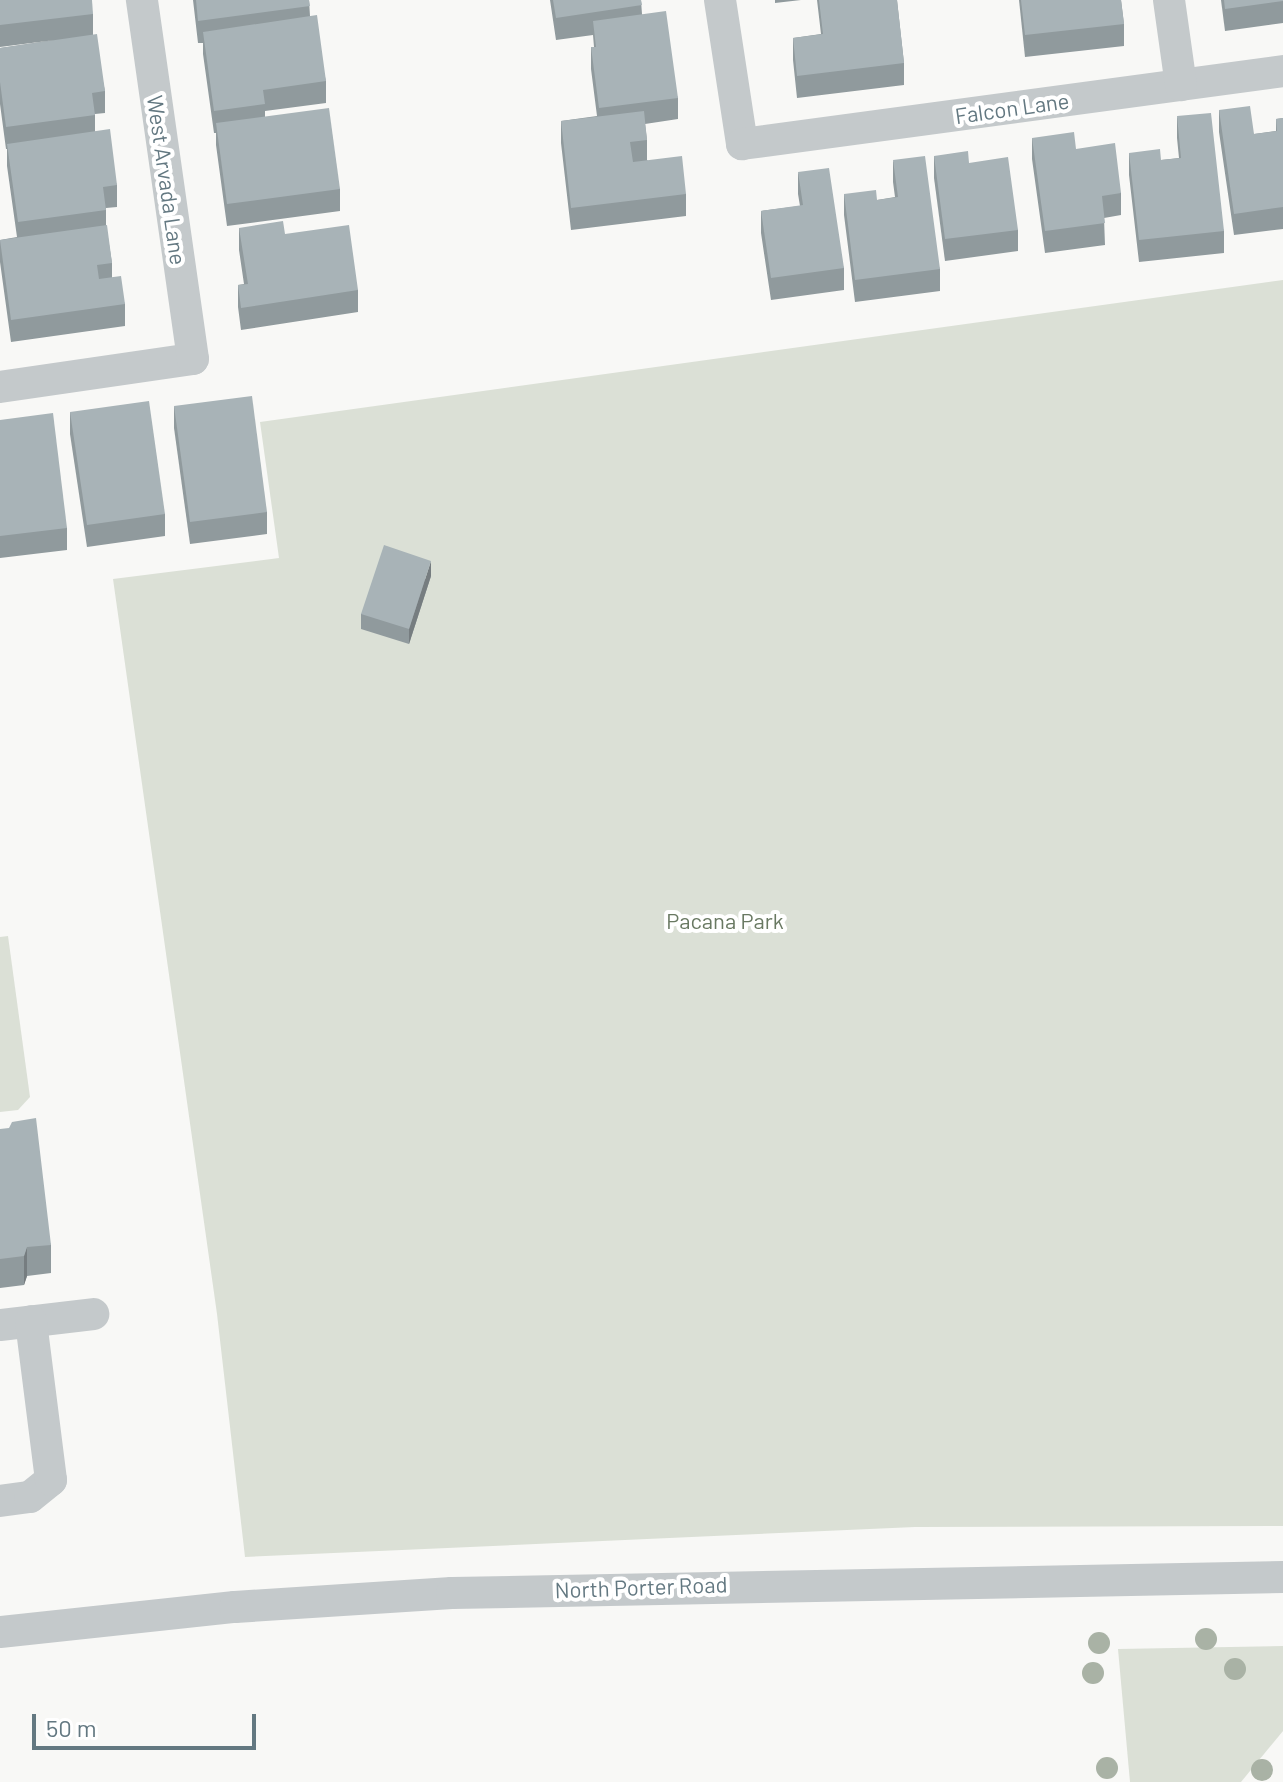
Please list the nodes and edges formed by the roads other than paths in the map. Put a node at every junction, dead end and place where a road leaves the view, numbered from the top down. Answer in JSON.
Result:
{"nodes":[{"id":1,"x":142,"y":0,"type":"edge"},
{"id":2,"x":720,"y":0,"type":"edge"},
{"id":3,"x":1169,"y":0,"type":"edge"},
{"id":4,"x":1283,"y":71,"type":"edge"},
{"id":5,"x":1181,"y":85,"type":"junction"},
{"id":6,"x":0,"y":387,"type":"edge"},
{"id":7,"x":93,"y":1314,"type":"dead end"},
{"id":8,"x":16,"y":1323,"type":"edge"},
{"id":9,"x":0,"y":1501,"type":"edge"},
{"id":10,"x":1283,"y":1577,"type":"edge"},
{"id":11,"x":0,"y":1632,"type":"edge"}],
"edges":[{"from":1,"to":6,"type":"street","name":"West Arvada Lane"},
{"from":2,"to":5,"type":"street","name":"Falcon Lane"},
{"from":3,"to":5,"type":"street"},
{"from":4,"to":5,"type":"street","name":"Falcon Lane"},
{"from":7,"to":8,"type":"street"},
{"from":8,"to":9,"type":"street"},
{"from":10,"to":11,"type":"street","name":"North Porter Road"}]}
